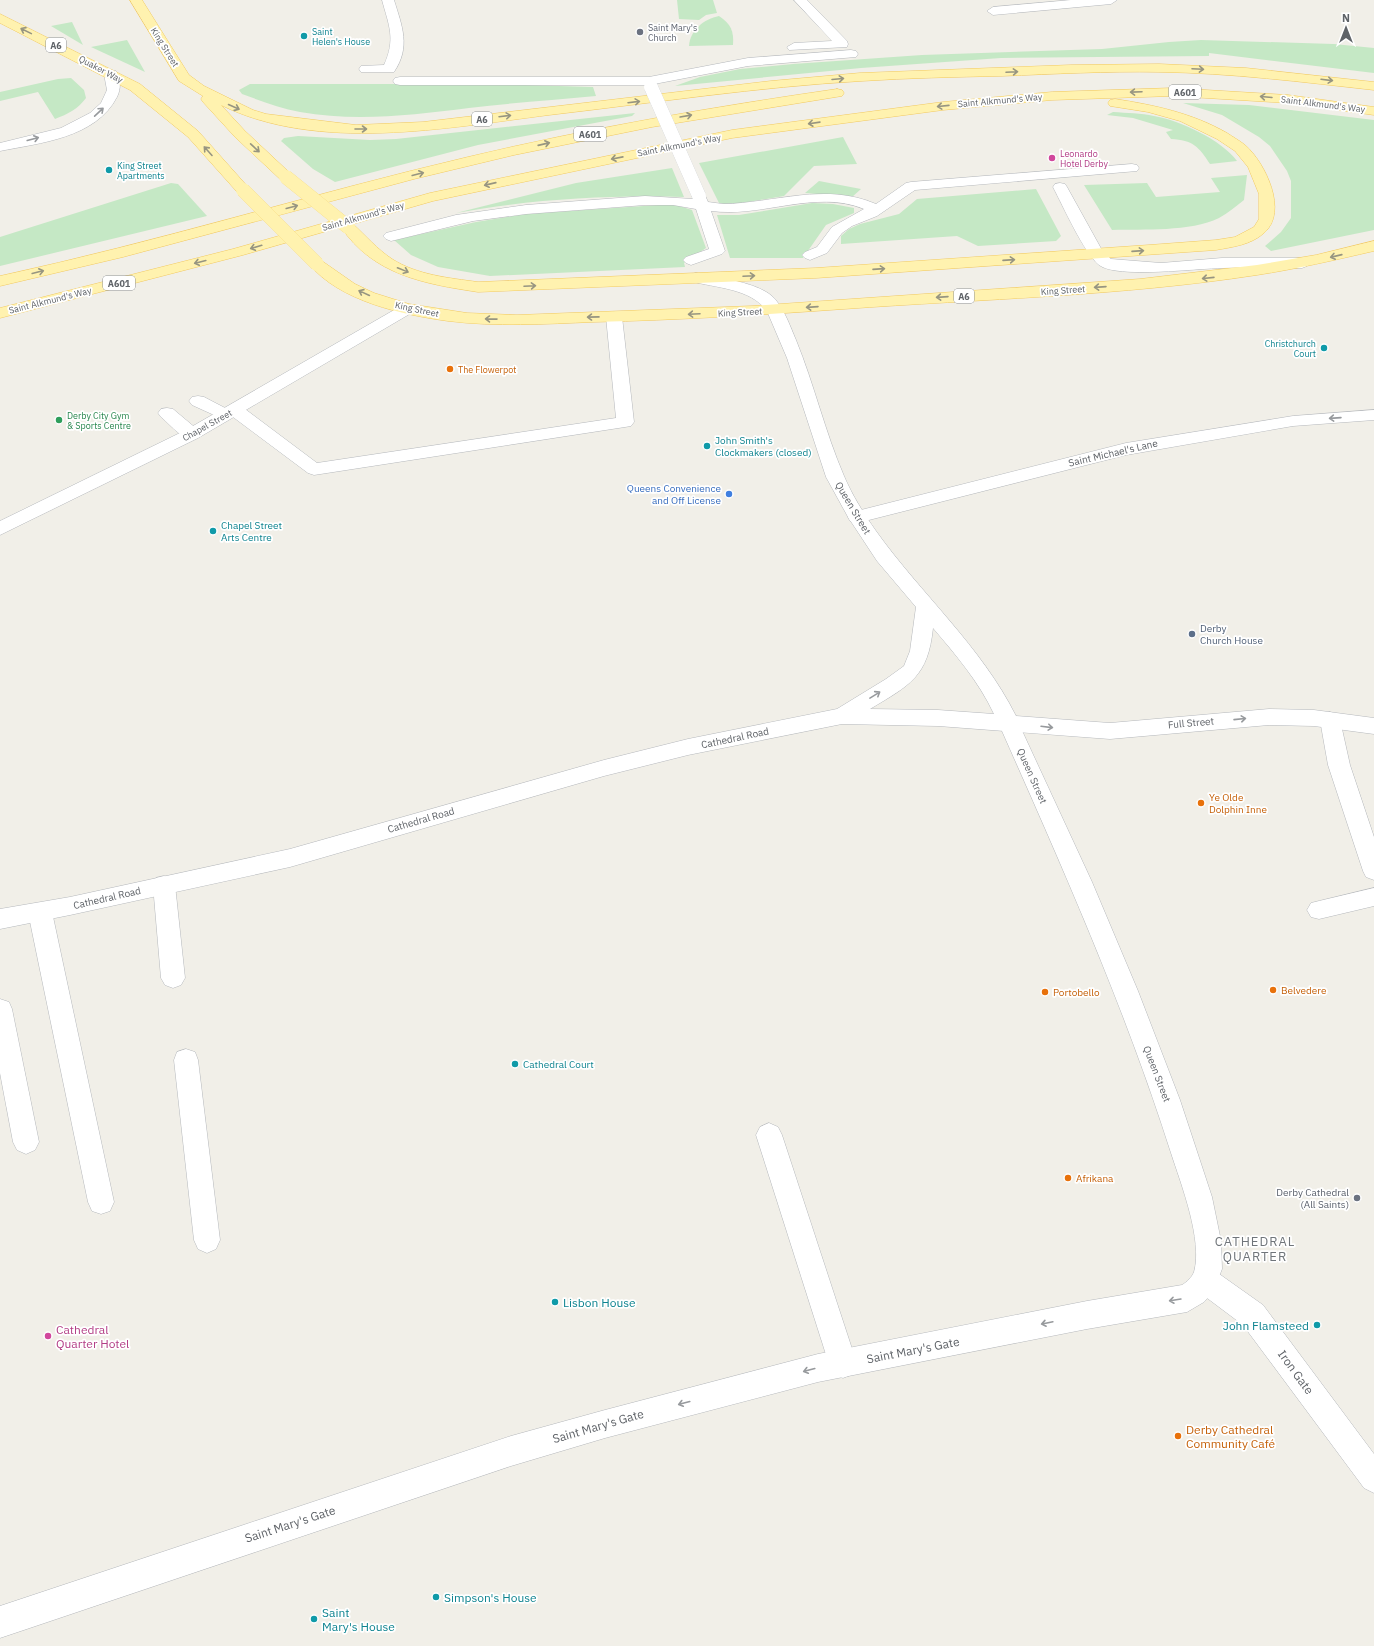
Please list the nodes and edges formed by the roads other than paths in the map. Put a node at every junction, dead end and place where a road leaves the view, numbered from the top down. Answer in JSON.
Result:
{"nodes":[{"id":1,"x":136,"y":0,"type":"edge"},
{"id":2,"x":388,"y":0,"type":"edge"},
{"id":3,"x":800,"y":0,"type":"edge"},
{"id":4,"x":1111,"y":0,"type":"edge"},
{"id":5,"x":993,"y":11,"type":"dead end"},
{"id":6,"x":0,"y":18,"type":"edge"},
{"id":7,"x":772,"y":48,"type":"dead end"},
{"id":8,"x":851,"y":54,"type":"dead end"},
{"id":9,"x":366,"y":68,"type":"dead end"},
{"id":10,"x":111,"y":74,"type":"junction"},
{"id":11,"x":973,"y":74,"type":"junction"},
{"id":12,"x":400,"y":81,"type":"dead end"},
{"id":13,"x":650,"y":84,"type":"junction"},
{"id":14,"x":1374,"y":86,"type":"edge"},
{"id":15,"x":199,"y":89,"type":"junction"},
{"id":16,"x":995,"y":100,"type":"junction"},
{"id":17,"x":1374,"y":111,"type":"edge"},
{"id":18,"x":176,"y":118,"type":"joint"},
{"id":19,"x":0,"y":147,"type":"edge"},
{"id":20,"x":1132,"y":168,"type":"dead end"},
{"id":21,"x":1060,"y":187,"type":"dead end"},
{"id":22,"x":701,"y":201,"type":"junction"},
{"id":23,"x":872,"y":213,"type":"junction"},
{"id":24,"x":391,"y":236,"type":"dead end"},
{"id":25,"x":1374,"y":246,"type":"edge"},
{"id":26,"x":1097,"y":254,"type":"junction"},
{"id":27,"x":810,"y":255,"type":"dead end"},
{"id":28,"x":691,"y":260,"type":"dead end"},
{"id":29,"x":1307,"y":262,"type":"junction"},
{"id":30,"x":696,"y":278,"type":"junction"},
{"id":31,"x":0,"y":281,"type":"edge"},
{"id":32,"x":407,"y":309,"type":"junction"},
{"id":33,"x":775,"y":310,"type":"junction"},
{"id":34,"x":0,"y":313,"type":"edge"},
{"id":35,"x":614,"y":317,"type":"junction"},
{"id":36,"x":198,"y":400,"type":"dead end"},
{"id":37,"x":167,"y":413,"type":"dead end"},
{"id":38,"x":230,"y":413,"type":"junction"},
{"id":39,"x":1374,"y":415,"type":"edge"},
{"id":40,"x":192,"y":434,"type":"junction"},
{"id":41,"x":857,"y":517,"type":"junction"},
{"id":42,"x":0,"y":528,"type":"edge"},
{"id":43,"x":926,"y":607,"type":"junction"},
{"id":44,"x":842,"y":716,"type":"junction"},
{"id":45,"x":1330,"y":720,"type":"junction"},
{"id":46,"x":1008,"y":722,"type":"junction"},
{"id":47,"x":1374,"y":726,"type":"edge"},
{"id":48,"x":1374,"y":871,"type":"edge"},
{"id":49,"x":164,"y":885,"type":"junction"},
{"id":50,"x":1374,"y":897,"type":"edge"},
{"id":51,"x":1319,"y":910,"type":"dead end"},
{"id":52,"x":40,"y":912,"type":"junction"},
{"id":53,"x":0,"y":919,"type":"edge"},
{"id":54,"x":173,"y":978,"type":"dead end"},
{"id":55,"x":0,"y":1009,"type":"edge"},
{"id":56,"x":186,"y":1060,"type":"dead end"},
{"id":57,"x":769,"y":1135,"type":"dead end"},
{"id":58,"x":26,"y":1142,"type":"dead end"},
{"id":59,"x":101,"y":1202,"type":"dead end"},
{"id":60,"x":207,"y":1240,"type":"dead end"},
{"id":61,"x":1205,"y":1280,"type":"junction"},
{"id":62,"x":843,"y":1364,"type":"junction"},
{"id":63,"x":1374,"y":1478,"type":"edge"},
{"id":64,"x":0,"y":1622,"type":"edge"}],
"edges":[{"from":1,"to":15,"type":"main road","name":"King Street","number":"A6"},
{"from":2,"to":9,"type":"street"},
{"from":3,"to":7,"type":"street"},
{"from":4,"to":5,"type":"street"},
{"from":10,"to":6,"type":"main road","name":"Quaker Way","number":"A6","one_way":true},
{"from":8,"to":13,"type":"street"},
{"from":10,"to":18,"type":"main road","name":"Quaker Way","number":"A6"},
{"from":19,"to":10,"type":"street","one_way":true},
{"from":11,"to":14,"type":"main road","number":"A601","one_way":true},
{"from":15,"to":11,"type":"main road","number":"A6","one_way":true},
{"from":31,"to":11,"type":"main road","number":"A601","one_way":true},
{"from":12,"to":13,"type":"street"},
{"from":13,"to":22,"type":"street","bridge":true},
{"from":15,"to":30,"type":"main road","one_way":true,"bridge":true},
{"from":17,"to":16,"type":"main road","name":"Saint Alkmund's Way","number":"A601","one_way":true},
{"from":26,"to":16,"type":"main road","one_way":true},
{"from":16,"to":34,"type":"main road","name":"Saint Alkmund's Way","number":"A601","one_way":true},
{"from":32,"to":18,"type":"main road","name":"King Street","number":"A6","one_way":true,"bridge":true},
{"from":20,"to":23,"type":"street"},
{"from":21,"to":26,"type":"street"},
{"from":22,"to":23,"type":"street"},
{"from":22,"to":24,"type":"street"},
{"from":22,"to":28,"type":"street"},
{"from":23,"to":27,"type":"street"},
{"from":25,"to":29,"type":"main road","name":"King Street","number":"A6","one_way":true},
{"from":26,"to":29,"type":"street"},
{"from":30,"to":26,"type":"main road","one_way":true},
{"from":29,"to":33,"type":"main road","name":"King Street","number":"A6","one_way":true},
{"from":30,"to":33,"type":"street"},
{"from":35,"to":32,"type":"main road","name":"King Street","number":"A6","one_way":true},
{"from":32,"to":38,"type":"street","name":"Chapel Street"},
{"from":33,"to":35,"type":"main road","name":"King Street","number":"A6","one_way":true},
{"from":33,"to":41,"type":"street","name":"Queen Street"},
{"from":35,"to":38,"type":"street"},
{"from":36,"to":38,"type":"street"},
{"from":37,"to":40,"type":"street"},
{"from":38,"to":40,"type":"street","name":"Chapel Street"},
{"from":39,"to":41,"type":"street","name":"Saint Michael's Lane","one_way":true},
{"from":40,"to":42,"type":"street","name":"Chapel Street"},
{"from":41,"to":43,"type":"street","name":"Queen Street"},
{"from":44,"to":43,"type":"street","name":"Cathedral Road","one_way":true},
{"from":43,"to":46,"type":"street","name":"Queen Street"},
{"from":44,"to":46,"type":"street","name":"Cathedral Road"},
{"from":44,"to":49,"type":"street","name":"Cathedral Road"},
{"from":46,"to":45,"type":"street","name":"Full Street","one_way":true},
{"from":45,"to":47,"type":"street","name":"Full Street"},
{"from":45,"to":48,"type":"street"},
{"from":46,"to":61,"type":"street","name":"Queen Street"},
{"from":49,"to":52,"type":"street","name":"Cathedral Road"},
{"from":49,"to":54,"type":"street"},
{"from":50,"to":51,"type":"street"},
{"from":52,"to":53,"type":"street","name":"Cathedral Road"},
{"from":52,"to":59,"type":"street"},
{"from":55,"to":58,"type":"street"},
{"from":56,"to":60,"type":"street"},
{"from":57,"to":62,"type":"street"},
{"from":61,"to":62,"type":"street","name":"Saint Mary's Gate","one_way":true},
{"from":61,"to":63,"type":"street","name":"Iron Gate"},
{"from":62,"to":64,"type":"street","name":"Saint Mary's Gate","one_way":true}]}
